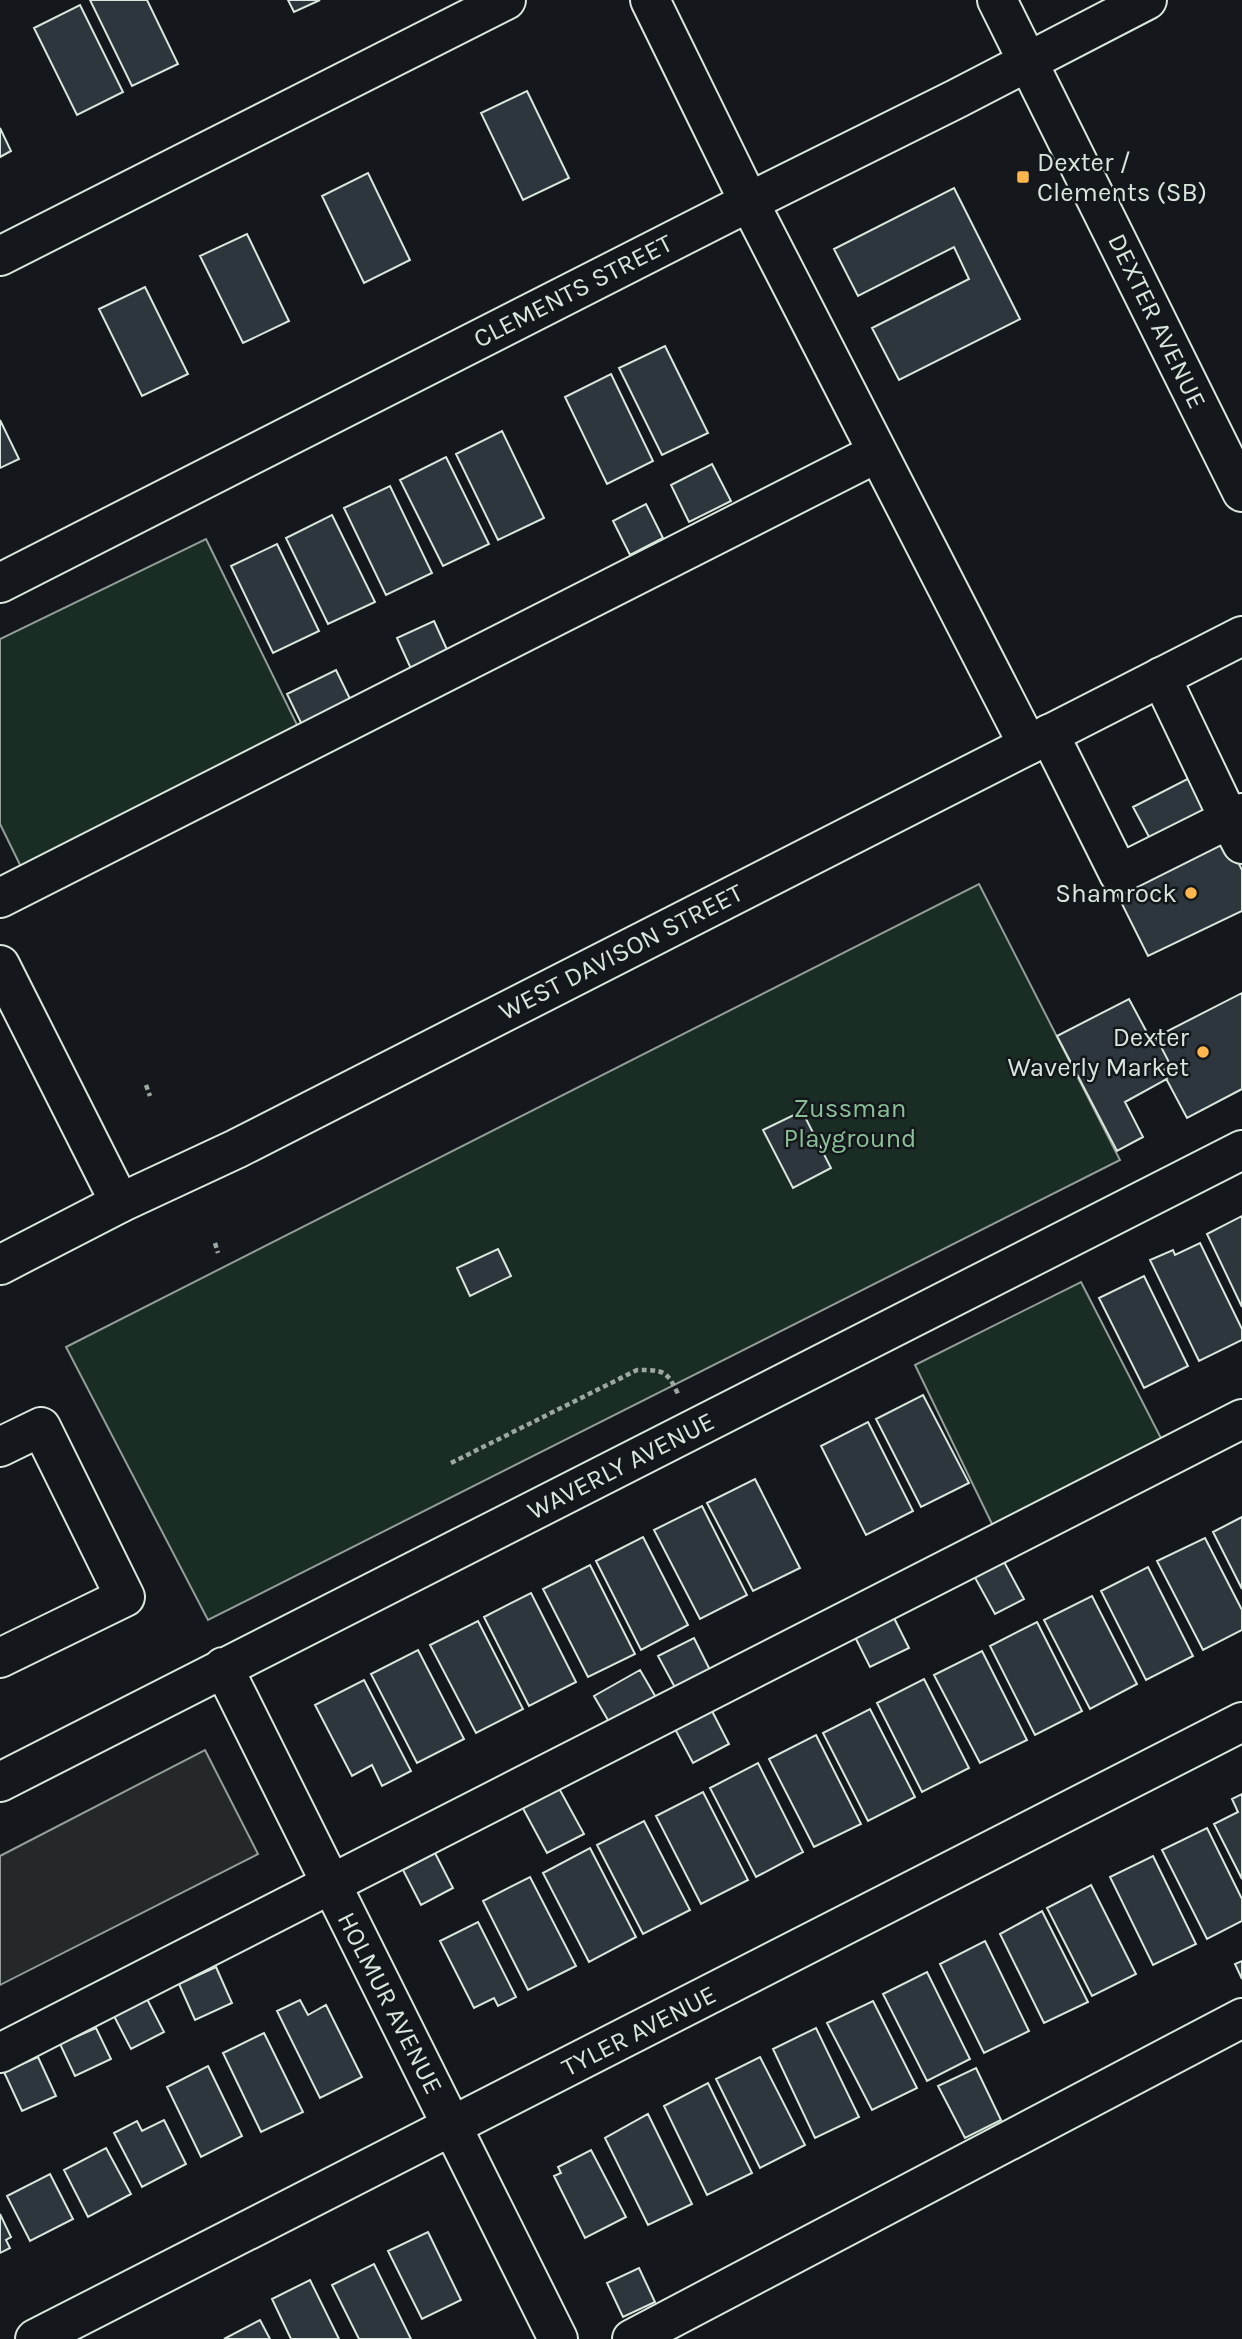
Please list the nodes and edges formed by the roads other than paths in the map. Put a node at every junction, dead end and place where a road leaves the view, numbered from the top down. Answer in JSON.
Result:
{"nodes":[{"id":1,"x":506,"y":0,"type":"edge"},
{"id":2,"x":650,"y":0,"type":"edge"},
{"id":3,"x":997,"y":0,"type":"edge"},
{"id":4,"x":1147,"y":0,"type":"edge"},
{"id":5,"x":1028,"y":60,"type":"junction"},
{"id":6,"x":749,"y":202,"type":"junction"},
{"id":7,"x":0,"y":256,"type":"edge"},
{"id":8,"x":877,"y":453,"type":"junction"},
{"id":9,"x":1242,"y":492,"type":"edge"},
{"id":10,"x":0,"y":583,"type":"edge"},
{"id":11,"x":1242,"y":636,"type":"edge"},
{"id":12,"x":1161,"y":677,"type":"junction"},
{"id":13,"x":1039,"y":739,"type":"junction"},
{"id":14,"x":1238,"y":825,"type":"edge"},
{"id":15,"x":0,"y":898,"type":"edge"},
{"id":16,"x":0,"y":965,"type":"edge"},
{"id":17,"x":1242,"y":1150,"type":"edge"},
{"id":18,"x":120,"y":1203,"type":"junction"},
{"id":19,"x":0,"y":1265,"type":"edge"},
{"id":20,"x":1242,"y":1419,"type":"edge"},
{"id":21,"x":0,"y":1447,"type":"edge"},
{"id":22,"x":0,"y":1658,"type":"edge"},
{"id":23,"x":223,"y":1667,"type":"junction"},
{"id":24,"x":1242,"y":1722,"type":"edge"},
{"id":25,"x":0,"y":1782,"type":"edge"},
{"id":26,"x":331,"y":1884,"type":"junction"},
{"id":27,"x":1242,"y":2018,"type":"edge"},
{"id":28,"x":0,"y":2053,"type":"edge"},
{"id":29,"x":452,"y":2126,"type":"junction"},
{"id":30,"x":35,"y":2339,"type":"edge"},
{"id":31,"x":558,"y":2339,"type":"edge"},
{"id":32,"x":632,"y":2339,"type":"edge"}],
"edges":[{"from":1,"to":7,"type":"main road"},
{"from":2,"to":6,"type":"main road"},
{"from":3,"to":5,"type":"main road","name":"DEXTER AVENUE"},
{"from":4,"to":5,"type":"main road","name":"CLEMENTS STREET"},
{"from":5,"to":6,"type":"main road","name":"CLEMENTS STREET"},
{"from":5,"to":9,"type":"main road","name":"DEXTER AVENUE"},
{"from":6,"to":8,"type":"main road"},
{"from":6,"to":10,"type":"main road","name":"CLEMENTS STREET"},
{"from":8,"to":13,"type":"main road"},
{"from":8,"to":15,"type":"main road"},
{"from":11,"to":12,"type":"main road","name":"WEST DAVISON STREET"},
{"from":12,"to":13,"type":"main road","name":"WEST DAVISON STREET"},
{"from":12,"to":14,"type":"main road"},
{"from":13,"to":14,"type":"main road"},
{"from":13,"to":18,"type":"main road","name":"WEST DAVISON STREET"},
{"from":16,"to":18,"type":"main road"},
{"from":17,"to":23,"type":"main road","name":"WAVERLY AVENUE"},
{"from":18,"to":19,"type":"main road","name":"WEST DAVISON STREET"},
{"from":20,"to":26,"type":"main road"},
{"from":21,"to":22,"type":"main road"},
{"from":23,"to":25,"type":"main road","name":"WAVERLY AVENUE"},
{"from":23,"to":26,"type":"main road","name":"HOLMUR AVENUE"},
{"from":24,"to":29,"type":"main road","name":"TYLER AVENUE"},
{"from":26,"to":28,"type":"main road"},
{"from":26,"to":29,"type":"main road","name":"HOLMUR AVENUE"},
{"from":27,"to":32,"type":"main road"},
{"from":29,"to":30,"type":"main road","name":"TYLER AVENUE"},
{"from":29,"to":31,"type":"main road","name":"HOLMUR AVENUE"}]}
